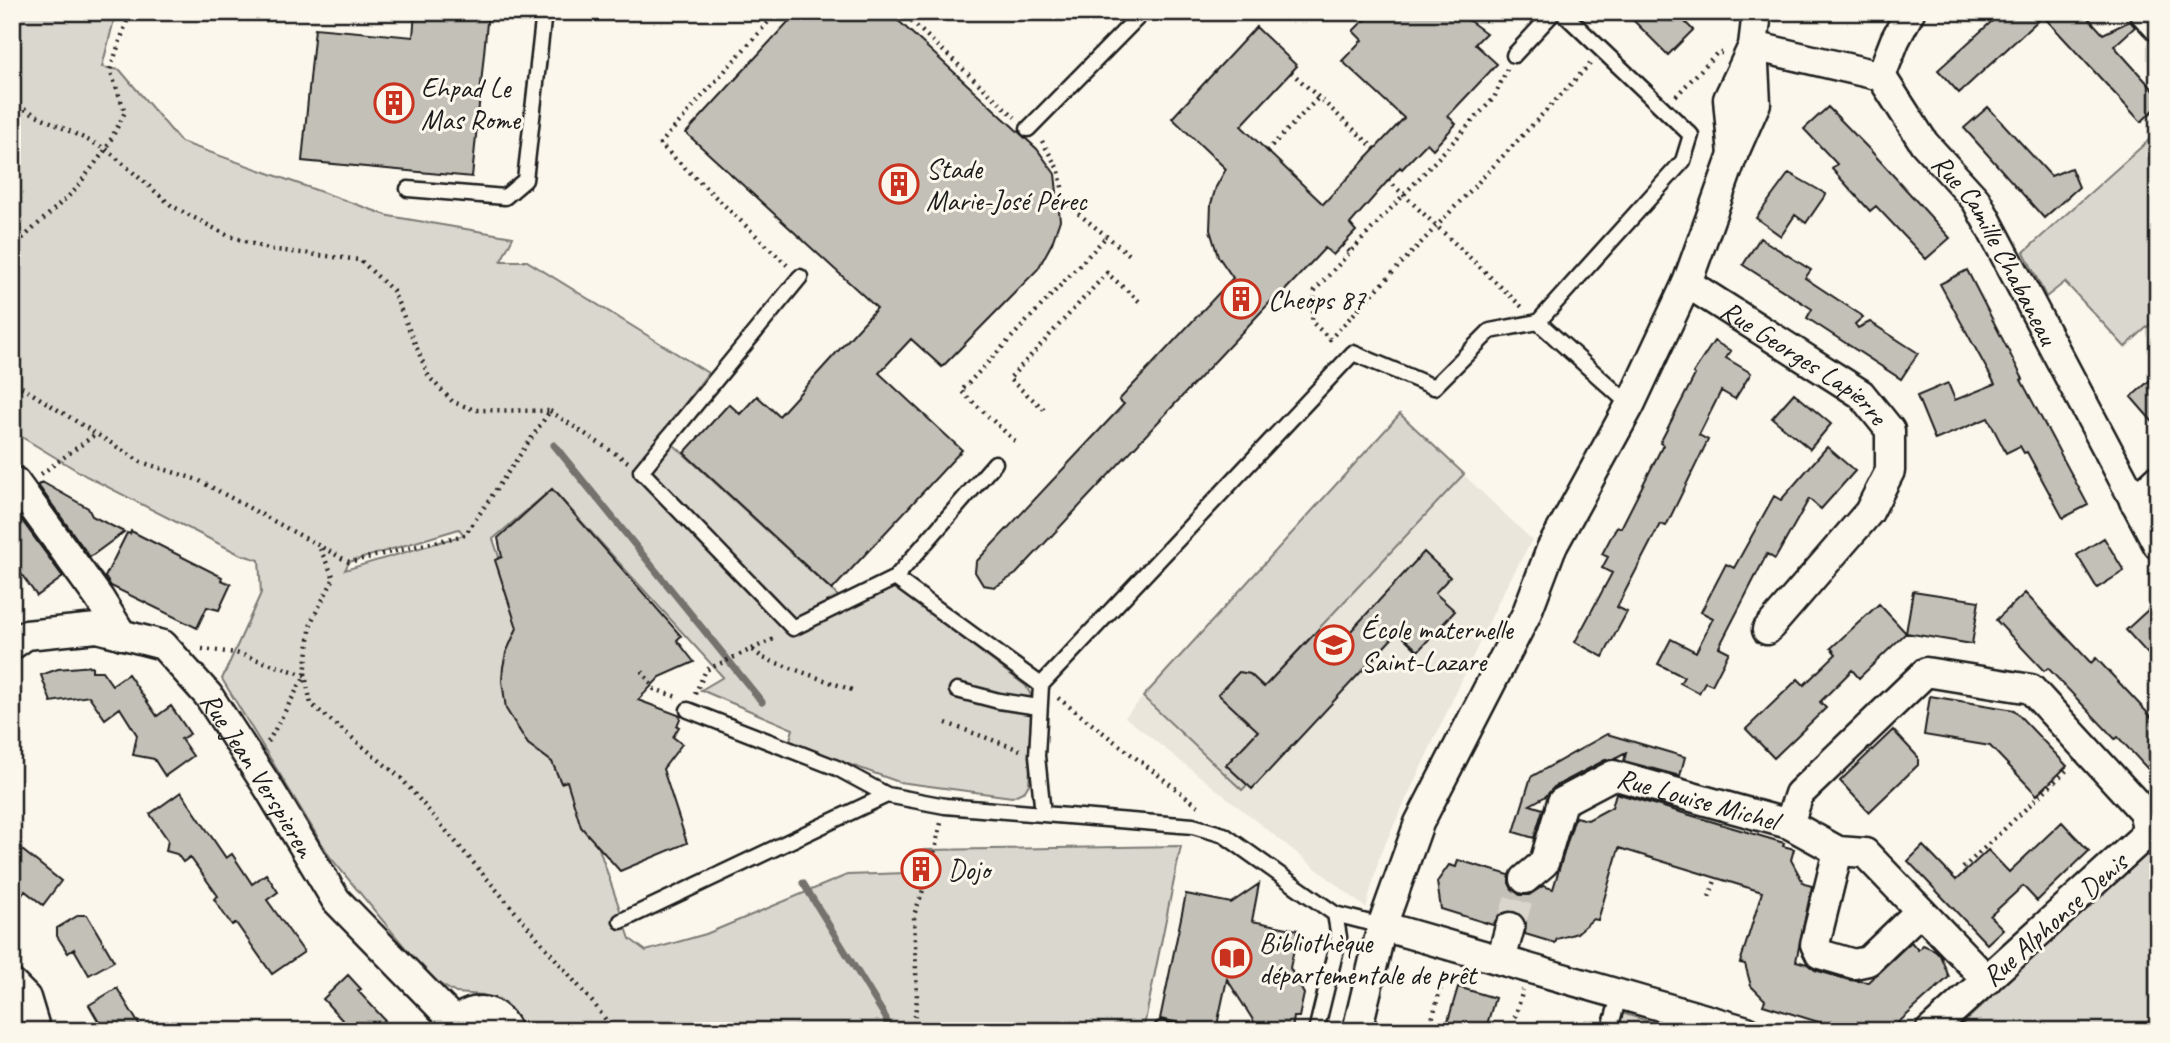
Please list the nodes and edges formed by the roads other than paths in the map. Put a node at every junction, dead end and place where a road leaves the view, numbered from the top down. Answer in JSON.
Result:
{"nodes":[{"id":1,"x":544,"y":12,"type":"edge"},
{"id":2,"x":1143,"y":12,"type":"edge"},
{"id":3,"x":1554,"y":12,"type":"edge"},
{"id":4,"x":1562,"y":12,"type":"edge"},
{"id":5,"x":1757,"y":12,"type":"edge"},
{"id":6,"x":1910,"y":12,"type":"edge"},
{"id":7,"x":2144,"y":12,"type":"edge"},
{"id":8,"x":2158,"y":27,"type":"edge"},
{"id":9,"x":1753,"y":46,"type":"junction"},
{"id":10,"x":1514,"y":55,"type":"road end"},
{"id":11,"x":1881,"y":75,"type":"junction"},
{"id":12,"x":1028,"y":129,"type":"dead end"},
{"id":13,"x":408,"y":189,"type":"dead end"},
{"id":14,"x":800,"y":277,"type":"road end"},
{"id":15,"x":1687,"y":283,"type":"junction"},
{"id":16,"x":1538,"y":322,"type":"junction"},
{"id":17,"x":1630,"y":405,"type":"junction"},
{"id":18,"x":995,"y":463,"type":"dead end"},
{"id":19,"x":2158,"y":479,"type":"edge"},
{"id":20,"x":16,"y":486,"type":"edge"},
{"id":21,"x":2134,"y":501,"type":"junction"},
{"id":22,"x":2158,"y":545,"type":"edge"},
{"id":23,"x":895,"y":578,"type":"junction"},
{"id":24,"x":1767,"y":630,"type":"dead end"},
{"id":25,"x":122,"y":635,"type":"junction"},
{"id":26,"x":12,"y":645,"type":"edge"},
{"id":27,"x":1041,"y":685,"type":"junction"},
{"id":28,"x":957,"y":690,"type":"dead end"},
{"id":29,"x":689,"y":706,"type":"road end"},
{"id":30,"x":1039,"y":706,"type":"junction"},
{"id":31,"x":887,"y":795,"type":"junction"},
{"id":32,"x":1042,"y":814,"type":"junction"},
{"id":33,"x":1789,"y":824,"type":"junction"},
{"id":34,"x":1838,"y":851,"type":"junction"},
{"id":35,"x":1525,"y":880,"type":"tunnel mouth"},
{"id":36,"x":1920,"y":911,"type":"junction"},
{"id":37,"x":1335,"y":914,"type":"junction"},
{"id":38,"x":621,"y":920,"type":"dead end"},
{"id":39,"x":1382,"y":926,"type":"junction"},
{"id":40,"x":1510,"y":927,"type":"tunnel mouth"},
{"id":41,"x":1501,"y":960,"type":"junction"},
{"id":42,"x":1987,"y":980,"type":"junction"},
{"id":43,"x":12,"y":984,"type":"edge"},
{"id":44,"x":1620,"y":994,"type":"junction"},
{"id":45,"x":452,"y":1026,"type":"edge"},
{"id":46,"x":36,"y":1031,"type":"edge"},
{"id":47,"x":507,"y":1031,"type":"edge"},
{"id":48,"x":1317,"y":1031,"type":"edge"},
{"id":49,"x":1357,"y":1031,"type":"edge"},
{"id":50,"x":1609,"y":1031,"type":"edge"},
{"id":51,"x":1747,"y":1031,"type":"edge"},
{"id":52,"x":1930,"y":1031,"type":"edge"}],
"edges":[{"from":1,"to":13,"type":"lane"},
{"from":2,"to":12,"type":"lane"},
{"from":3,"to":10,"type":"lane"},
{"from":4,"to":16,"type":"lane"},
{"from":5,"to":9,"type":"street"},
{"from":6,"to":11,"type":"street"},
{"from":7,"to":8,"type":"street"},
{"from":9,"to":11,"type":"street"},
{"from":9,"to":15,"type":"street"},
{"from":11,"to":21,"type":"street","name":"Rue Camille Chabaneau"},
{"from":14,"to":23,"type":"lane"},
{"from":15,"to":17,"type":"street"},
{"from":15,"to":24,"type":"street","name":"Rue Georges Lapierre"},
{"from":16,"to":17,"type":"lane"},
{"from":16,"to":27,"type":"lane"},
{"from":17,"to":39,"type":"street"},
{"from":18,"to":23,"type":"lane"},
{"from":19,"to":21,"type":"street"},
{"from":20,"to":25,"type":"street"},
{"from":21,"to":22,"type":"street","name":"Rue Camille Chabaneau"},
{"from":23,"to":27,"type":"lane"},
{"from":25,"to":26,"type":"street"},
{"from":25,"to":45,"type":"street","name":"Rue Jean Verspieren"},
{"from":27,"to":30,"type":"lane"},
{"from":28,"to":30,"type":"lane"},
{"from":29,"to":31,"type":"lane"},
{"from":30,"to":32,"type":"lane"},
{"from":31,"to":32,"type":"lane"},
{"from":31,"to":38,"type":"lane"},
{"from":32,"to":37,"type":"lane"},
{"from":33,"to":34,"type":"street","name":"Rue Louise Michel"},
{"from":33,"to":35,"type":"street","name":"Rue Louise Michel"},
{"from":33,"to":42,"type":"street","name":"Rue Alphonse Denis"},
{"from":34,"to":36,"type":"street","name":"Rue Louise Michel"},
{"from":34,"to":36,"type":"street"},
{"from":36,"to":42,"type":"street","name":"Rue Louise Michel"},
{"from":37,"to":39,"type":"lane"},
{"from":37,"to":48,"type":"lane"},
{"from":39,"to":41,"type":"street"},
{"from":39,"to":49,"type":"street"},
{"from":40,"to":41,"type":"street"},
{"from":41,"to":44,"type":"street"},
{"from":42,"to":52,"type":"street","name":"Rue Alphonse Denis"},
{"from":43,"to":46,"type":"street"},
{"from":44,"to":50,"type":"lane"},
{"from":44,"to":51,"type":"street"},
{"from":45,"to":47,"type":"street"}]}
